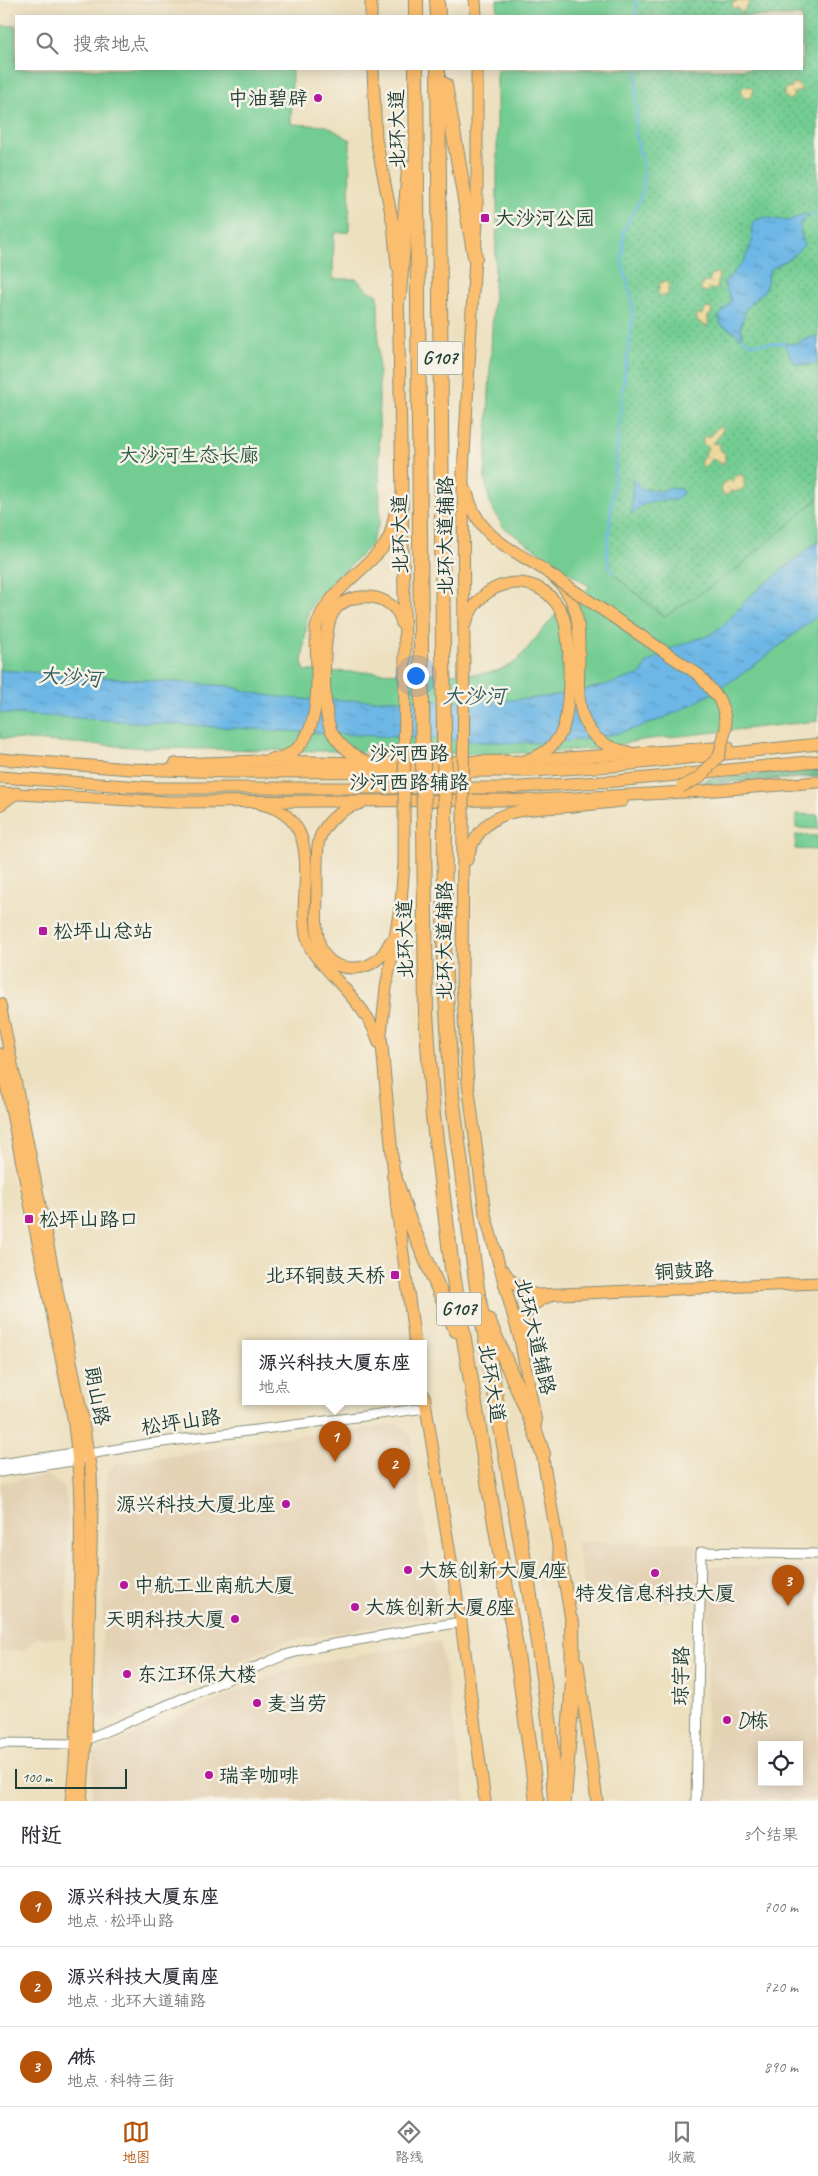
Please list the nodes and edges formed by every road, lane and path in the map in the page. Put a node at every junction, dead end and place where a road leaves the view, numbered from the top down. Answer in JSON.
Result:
{"nodes":[{"id":1,"x":371,"y":0,"type":"edge"},
{"id":2,"x":416,"y":0,"type":"edge"},
{"id":3,"x":437,"y":0,"type":"edge"},
{"id":4,"x":475,"y":1,"type":"edge"},
{"id":5,"x":372,"y":15,"type":"edge"},
{"id":6,"x":416,"y":15,"type":"edge"},
{"id":7,"x":438,"y":15,"type":"edge"},
{"id":8,"x":476,"y":15,"type":"edge"},
{"id":9,"x":373,"y":70,"type":"edge"},
{"id":10,"x":438,"y":70,"type":"edge"},
{"id":11,"x":443,"y":70,"type":"edge"},
{"id":12,"x":477,"y":70,"type":"edge"},
{"id":13,"x":416,"y":71,"type":"edge"},
{"id":14,"x":475,"y":257,"type":"junction"},
{"id":15,"x":399,"y":296,"type":"junction"},
{"id":16,"x":463,"y":474,"type":"junction"},
{"id":17,"x":403,"y":475,"type":"junction"},
{"id":18,"x":548,"y":573,"type":"junction"},
{"id":19,"x":321,"y":635,"type":"junction"},
{"id":20,"x":464,"y":647,"type":"junction"},
{"id":21,"x":405,"y":648,"type":"junction"},
{"id":22,"x":818,"y":744,"type":"edge"},
{"id":23,"x":771,"y":748,"type":"junction"},
{"id":24,"x":639,"y":754,"type":"junction"},
{"id":25,"x":0,"y":759,"type":"edge"},
{"id":26,"x":260,"y":761,"type":"junction"},
{"id":27,"x":523,"y":761,"type":"junction"},
{"id":28,"x":818,"y":761,"type":"edge"},
{"id":29,"x":368,"y":763,"type":"junction"},
{"id":30,"x":131,"y":769,"type":"junction"},
{"id":31,"x":0,"y":777,"type":"edge"},
{"id":32,"x":818,"y":782,"type":"edge"},
{"id":33,"x":127,"y":787,"type":"junction"},
{"id":34,"x":704,"y":791,"type":"junction"},
{"id":35,"x":0,"y":793,"type":"edge"},
{"id":36,"x":16,"y":793,"type":"junction"},
{"id":37,"x":643,"y":793,"type":"junction"},
{"id":38,"x":38,"y":795,"type":"junction"},
{"id":39,"x":370,"y":800,"type":"junction"},
{"id":40,"x":250,"y":801,"type":"junction"},
{"id":41,"x":0,"y":805,"type":"edge"},
{"id":42,"x":312,"y":857,"type":"junction"},
{"id":43,"x":463,"y":879,"type":"junction"},
{"id":44,"x":396,"y":926,"type":"junction"},
{"id":45,"x":311,"y":932,"type":"junction"},
{"id":46,"x":0,"y":1004,"type":"edge"},
{"id":47,"x":0,"y":1054,"type":"edge"},
{"id":48,"x":382,"y":1054,"type":"junction"},
{"id":49,"x":394,"y":1176,"type":"junction"},
{"id":50,"x":496,"y":1257,"type":"junction"},
{"id":51,"x":818,"y":1284,"type":"edge"},
{"id":52,"x":477,"y":1288,"type":"junction"},
{"id":53,"x":552,"y":1295,"type":"junction"},
{"id":54,"x":415,"y":1340,"type":"edge"},
{"id":55,"x":520,"y":1340,"type":"junction"},
{"id":56,"x":472,"y":1384,"type":"junction"},
{"id":57,"x":426,"y":1405,"type":"edge"},
{"id":58,"x":426,"y":1408,"type":"junction"},
{"id":59,"x":543,"y":1454,"type":"junction"},
{"id":60,"x":82,"y":1455,"type":"junction"},
{"id":61,"x":0,"y":1464,"type":"edge"},
{"id":62,"x":0,"y":1472,"type":"edge"},
{"id":63,"x":818,"y":1554,"type":"edge"},
{"id":64,"x":461,"y":1622,"type":"junction"},
{"id":65,"x":572,"y":1622,"type":"junction"},
{"id":66,"x":81,"y":1742,"type":"junction"},
{"id":67,"x":0,"y":1743,"type":"edge"},
{"id":68,"x":485,"y":1797,"type":"edge"},
{"id":69,"x":536,"y":1798,"type":"edge"},
{"id":70,"x":71,"y":1801,"type":"edge"},
{"id":71,"x":81,"y":1801,"type":"edge"},
{"id":72,"x":555,"y":1801,"type":"edge"},
{"id":73,"x":564,"y":1801,"type":"edge"},
{"id":74,"x":597,"y":1801,"type":"edge"},
{"id":75,"x":696,"y":1801,"type":"edge"}],
"edges":[{"from":1,"to":5,"type":"main road"},
{"from":2,"to":6,"type":"highway"},
{"from":3,"to":7,"type":"highway"},
{"from":4,"to":8,"type":"main road"},
{"from":9,"to":15,"type":"main road","name":"北环大道辅路"},
{"from":10,"to":52,"type":"highway","name":"北环大道","number":"G107","bridge":true},
{"from":11,"to":14,"type":"highway"},
{"from":12,"to":14,"type":"main road","name":"北环大道辅路"},
{"from":13,"to":15,"type":"highway"},
{"from":13,"to":56,"type":"highway","name":"北环大道","number":"G107","bridge":true},
{"from":14,"to":16,"type":"main road","name":"北环大道辅路"},
{"from":15,"to":17,"type":"main road","name":"北环大道辅路"},
{"from":16,"to":18,"type":"main road"},
{"from":16,"to":20,"type":"main road","name":"北环大道辅路"},
{"from":17,"to":19,"type":"main road"},
{"from":17,"to":21,"type":"main road","name":"北环大道辅路"},
{"from":18,"to":24,"type":"main road","bridge":true},
{"from":18,"to":37,"type":"main road","bridge":true},
{"from":19,"to":21,"type":"main road"},
{"from":19,"to":26,"type":"main road"},
{"from":19,"to":29,"type":"main road"},
{"from":20,"to":27,"type":"main road"},
{"from":20,"to":43,"type":"main road","name":"北环大道辅路","bridge":true},
{"from":21,"to":44,"type":"main road","name":"北环大道辅路","bridge":true},
{"from":22,"to":23,"type":"main road","name":"沙河西路"},
{"from":23,"to":24,"type":"main road","name":"沙河西路辅路"},
{"from":23,"to":30,"type":"main road","name":"沙河西路"},
{"from":24,"to":27,"type":"main road","name":"沙河西路辅路"},
{"from":25,"to":30,"type":"main road","name":"沙河西路"},
{"from":26,"to":29,"type":"main road","name":"沙河西路辅路"},
{"from":26,"to":30,"type":"main road","name":"沙河西路辅路"},
{"from":27,"to":29,"type":"main road","name":"沙河西路辅路"},
{"from":28,"to":33,"type":"main road","name":"沙河西路"},
{"from":31,"to":33,"type":"main road","name":"沙河西路"},
{"from":32,"to":34,"type":"main road","name":"沙河西路辅路"},
{"from":33,"to":38,"type":"main road"},
{"from":34,"to":37,"type":"main road","name":"沙河西路辅路"},
{"from":34,"to":43,"type":"main road"},
{"from":35,"to":36,"type":"main road","name":"沙河西路辅路"},
{"from":36,"to":38,"type":"main road","name":"沙河西路辅路"},
{"from":36,"to":41,"type":"main road"},
{"from":37,"to":39,"type":"main road","name":"沙河西路辅路"},
{"from":38,"to":40,"type":"main road","name":"沙河西路辅路"},
{"from":39,"to":40,"type":"main road","name":"沙河西路辅路"},
{"from":39,"to":42,"type":"main road"},
{"from":40,"to":42,"type":"main road"},
{"from":42,"to":45,"type":"main road"},
{"from":43,"to":50,"type":"main road","name":"北环大道辅路"},
{"from":44,"to":45,"type":"main road"},
{"from":44,"to":48,"type":"main road","name":"北环大道辅路"},
{"from":45,"to":48,"type":"main road"},
{"from":46,"to":60,"type":"main road","name":"朗山路"},
{"from":47,"to":60,"type":"main road","name":"朗山路"},
{"from":48,"to":49,"type":"main road","name":"北环大道辅路"},
{"from":49,"to":54,"type":"main road","name":"北环大道辅路"},
{"from":49,"to":56,"type":"highway"},
{"from":50,"to":53,"type":"main road","name":"铜鼓路"},
{"from":50,"to":55,"type":"main road","name":"北环大道辅路"},
{"from":51,"to":53,"type":"main road","name":"铜鼓路"},
{"from":52,"to":59,"type":"highway"},
{"from":52,"to":72,"type":"highway","name":"北环大道","number":"G107"},
{"from":53,"to":55,"type":"main road"},
{"from":55,"to":59,"type":"main road","name":"北环大道辅路"},
{"from":56,"to":69,"type":"highway","name":"北环大道","number":"G107"},
{"from":57,"to":58,"type":"main road"},
{"from":58,"to":60,"type":"street","name":"松坪山路"},
{"from":58,"to":64,"type":"main road"},
{"from":59,"to":65,"type":"main road","name":"北环大道辅路"},
{"from":60,"to":61,"type":"street","name":"松坪山路"},
{"from":60,"to":62,"type":"street","name":"松坪山路"},
{"from":60,"to":66,"type":"main road","name":"朗山路"},
{"from":63,"to":75,"type":"street","name":"琼宇路"},
{"from":64,"to":66,"type":"street"},
{"from":64,"to":68,"type":"main road"},
{"from":65,"to":73,"type":"highway"},
{"from":65,"to":74,"type":"main road","name":"北环大道辅路"},
{"from":66,"to":67,"type":"street"},
{"from":66,"to":70,"type":"main road","name":"朗山路"},
{"from":66,"to":71,"type":"main road","name":"朗山路"}]}
